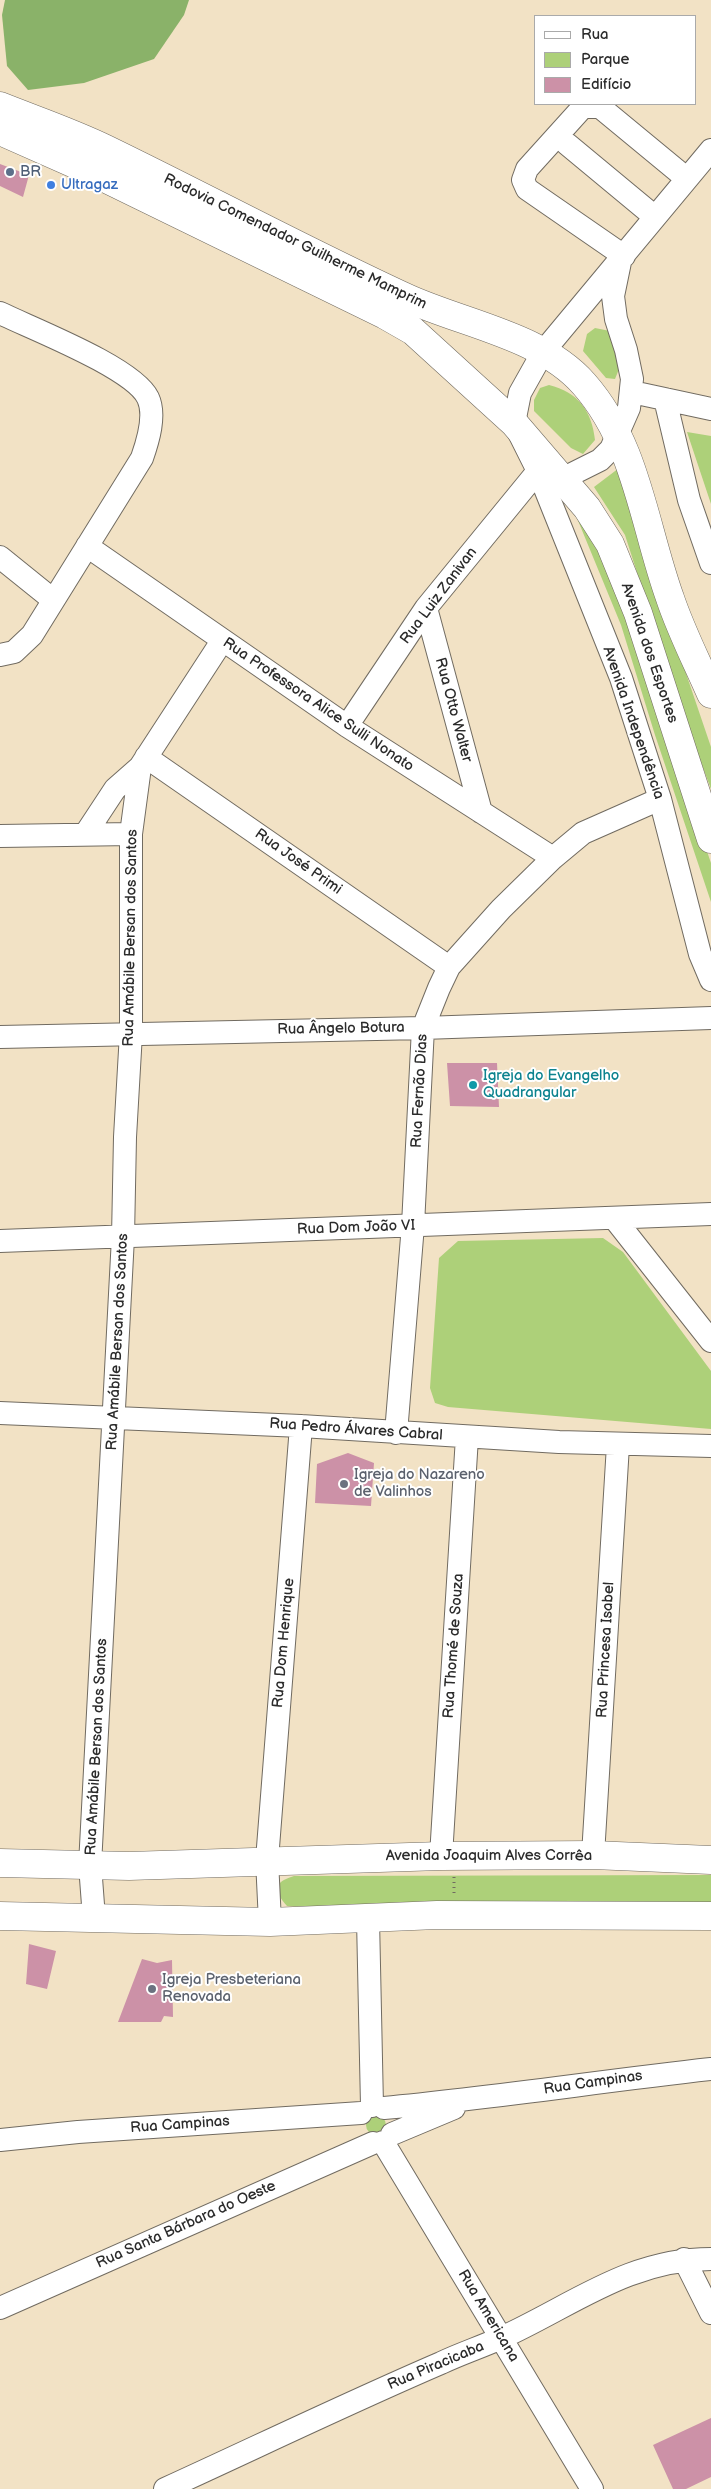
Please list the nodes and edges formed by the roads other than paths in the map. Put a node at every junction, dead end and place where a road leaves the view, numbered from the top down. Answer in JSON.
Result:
{"nodes":[{"id":1,"x":0,"y":106,"type":"edge"},
{"id":2,"x":0,"y":131,"type":"edge"},
{"id":3,"x":567,"y":144,"type":"dead end"},
{"id":4,"x":711,"y":150,"type":"edge"},
{"id":5,"x":686,"y":178,"type":"junction"},
{"id":6,"x":655,"y":217,"type":"junction"},
{"id":7,"x":622,"y":257,"type":"junction"},
{"id":8,"x":578,"y":308,"type":"junction"},
{"id":9,"x":0,"y":313,"type":"edge"},
{"id":10,"x":616,"y":319,"type":"junction"},
{"id":11,"x":543,"y":352,"type":"junction"},
{"id":12,"x":632,"y":392,"type":"junction"},
{"id":13,"x":665,"y":399,"type":"junction"},
{"id":14,"x":711,"y":409,"type":"edge"},
{"id":15,"x":514,"y":423,"type":"junction"},
{"id":16,"x":617,"y":435,"type":"junction"},
{"id":17,"x":550,"y":475,"type":"junction"},
{"id":18,"x":87,"y":546,"type":"junction"},
{"id":19,"x":0,"y":557,"type":"edge"},
{"id":20,"x":711,"y":563,"type":"edge"},
{"id":21,"x":52,"y":600,"type":"junction"},
{"id":22,"x":426,"y":608,"type":"junction"},
{"id":23,"x":222,"y":641,"type":"junction"},
{"id":24,"x":0,"y":655,"type":"edge"},
{"id":25,"x":711,"y":694,"type":"edge"},
{"id":26,"x":346,"y":726,"type":"junction"},
{"id":27,"x":143,"y":762,"type":"junction"},
{"id":28,"x":660,"y":799,"type":"junction"},
{"id":29,"x":481,"y":812,"type":"junction"},
{"id":30,"x":86,"y":833,"type":"junction"},
{"id":31,"x":131,"y":834,"type":"junction"},
{"id":32,"x":0,"y":836,"type":"edge"},
{"id":33,"x":711,"y":839,"type":"edge"},
{"id":34,"x":553,"y":858,"type":"junction"},
{"id":35,"x":449,"y":967,"type":"junction"},
{"id":36,"x":711,"y":980,"type":"edge"},
{"id":37,"x":711,"y":1018,"type":"edge"},
{"id":38,"x":423,"y":1028,"type":"junction"},
{"id":39,"x":130,"y":1033,"type":"junction"},
{"id":40,"x":0,"y":1037,"type":"edge"},
{"id":41,"x":711,"y":1214,"type":"edge"},
{"id":42,"x":614,"y":1218,"type":"junction"},
{"id":43,"x":412,"y":1226,"type":"junction"},
{"id":44,"x":123,"y":1237,"type":"junction"},
{"id":45,"x":0,"y":1241,"type":"edge"},
{"id":46,"x":711,"y":1341,"type":"edge"},
{"id":47,"x":0,"y":1413,"type":"edge"},
{"id":48,"x":114,"y":1418,"type":"junction"},
{"id":49,"x":301,"y":1426,"type":"junction"},
{"id":50,"x":396,"y":1433,"type":"junction"},
{"id":51,"x":467,"y":1437,"type":"junction"},
{"id":52,"x":618,"y":1445,"type":"junction"},
{"id":53,"x":711,"y":1446,"type":"edge"},
{"id":54,"x":593,"y":1855,"type":"junction"},
{"id":55,"x":448,"y":1856,"type":"junction"},
{"id":56,"x":267,"y":1860,"type":"junction"},
{"id":57,"x":711,"y":1860,"type":"edge"},
{"id":58,"x":0,"y":1863,"type":"edge"},
{"id":59,"x":90,"y":1865,"type":"junction"},
{"id":60,"x":0,"y":1916,"type":"edge"},
{"id":61,"x":711,"y":1916,"type":"edge"},
{"id":62,"x":94,"y":1918,"type":"junction"},
{"id":63,"x":368,"y":1919,"type":"junction"},
{"id":64,"x":270,"y":1922,"type":"junction"},
{"id":65,"x":711,"y":2069,"type":"edge"},
{"id":66,"x":476,"y":2100,"type":"junction"},
{"id":67,"x":372,"y":2109,"type":"junction"},
{"id":68,"x":0,"y":2140,"type":"edge"},
{"id":69,"x":383,"y":2140,"type":"junction"},
{"id":70,"x":684,"y":2259,"type":"junction"},
{"id":71,"x":711,"y":2260,"type":"edge"},
{"id":72,"x":0,"y":2308,"type":"edge"},
{"id":73,"x":711,"y":2314,"type":"edge"},
{"id":74,"x":501,"y":2338,"type":"junction"},
{"id":75,"x":164,"y":2489,"type":"edge"},
{"id":76,"x":592,"y":2489,"type":"edge"}],
"edges":[{"from":1,"to":11,"type":"main road","name":"Rodovia Comendador Guilherme Mamprim"},
{"from":2,"to":15,"type":"main road","name":"Rodovia Comendador Guilherme Mamprim"},
{"from":3,"to":6,"type":"street"},
{"from":4,"to":5,"type":"street"},
{"from":5,"to":6,"type":"street"},
{"from":5,"to":7,"type":"street"},
{"from":6,"to":7,"type":"street"},
{"from":7,"to":8,"type":"street"},
{"from":7,"to":10,"type":"street"},
{"from":8,"to":10,"type":"street"},
{"from":8,"to":11,"type":"street"},
{"from":9,"to":18,"type":"street"},
{"from":10,"to":12,"type":"street"},
{"from":11,"to":15,"type":"street"},
{"from":11,"to":16,"type":"main road","name":"Rodovia Comendador Guilherme Mamprim"},
{"from":12,"to":13,"type":"street"},
{"from":12,"to":16,"type":"street"},
{"from":13,"to":14,"type":"street"},
{"from":13,"to":20,"type":"street"},
{"from":15,"to":17,"type":"main road","name":"Rodovia Comendador Guilherme Mamprim"},
{"from":16,"to":17,"type":"street"},
{"from":16,"to":25,"type":"main road"},
{"from":17,"to":22,"type":"street","name":"Rua Luiz Zanivan"},
{"from":17,"to":28,"type":"street","name":"Avenida Independência"},
{"from":17,"to":33,"type":"main road","name":"Avenida dos Esportes"},
{"from":18,"to":21,"type":"street"},
{"from":18,"to":23,"type":"street","name":"Rua Professora Alice Sulli Nonato"},
{"from":19,"to":21,"type":"street"},
{"from":21,"to":24,"type":"street"},
{"from":22,"to":26,"type":"street","name":"Rua Luiz Zanivan"},
{"from":22,"to":29,"type":"street","name":"Rua Otto Walter"},
{"from":23,"to":26,"type":"street","name":"Rua Professora Alice Sulli Nonato"},
{"from":23,"to":27,"type":"street"},
{"from":26,"to":29,"type":"street","name":"Rua Professora Alice Sulli Nonato"},
{"from":27,"to":30,"type":"street"},
{"from":27,"to":31,"type":"street","name":"Rua Amábile Bersan dos Santos"},
{"from":27,"to":35,"type":"street","name":"Rua José Primi"},
{"from":28,"to":34,"type":"street","name":"Rua Fernão Dias"},
{"from":28,"to":36,"type":"street","name":"Avenida Independência"},
{"from":29,"to":34,"type":"street","name":"Rua Professora Alice Sulli Nonato"},
{"from":30,"to":31,"type":"street"},
{"from":30,"to":32,"type":"street"},
{"from":31,"to":39,"type":"street","name":"Rua Amábile Bersan dos Santos"},
{"from":34,"to":35,"type":"street","name":"Rua Fernão Dias"},
{"from":35,"to":38,"type":"street","name":"Rua Fernão Dias"},
{"from":37,"to":38,"type":"street","name":"Rua Ângelo Botura"},
{"from":38,"to":39,"type":"street","name":"Rua Ângelo Botura"},
{"from":38,"to":43,"type":"street","name":"Rua Fernão Dias"},
{"from":39,"to":40,"type":"street","name":"Rua Ângelo Botura"},
{"from":39,"to":44,"type":"street","name":"Rua Amábile Bersan dos Santos"},
{"from":41,"to":42,"type":"street","name":"Rua Dom João VI"},
{"from":42,"to":43,"type":"street","name":"Rua Dom João VI"},
{"from":42,"to":46,"type":"street"},
{"from":43,"to":44,"type":"street","name":"Rua Dom João VI"},
{"from":43,"to":50,"type":"street","name":"Rua Fernão Dias"},
{"from":44,"to":45,"type":"street","name":"Rua Dom João VI"},
{"from":44,"to":48,"type":"street","name":"Rua Amábile Bersan dos Santos"},
{"from":47,"to":48,"type":"street","name":"Rua Pedro Álvares Cabral"},
{"from":48,"to":49,"type":"street","name":"Rua Pedro Álvares Cabral"},
{"from":48,"to":59,"type":"street","name":"Rua Amábile Bersan dos Santos"},
{"from":49,"to":50,"type":"street","name":"Rua Pedro Álvares Cabral"},
{"from":49,"to":56,"type":"street","name":"Rua Dom Henrique"},
{"from":50,"to":51,"type":"street","name":"Rua Pedro Álvares Cabral"},
{"from":51,"to":52,"type":"street","name":"Rua Pedro Álvares Cabral"},
{"from":51,"to":55,"type":"street","name":"Rua Thomé de Souza"},
{"from":52,"to":53,"type":"street","name":"Rua Pedro Álvares Cabral"},
{"from":52,"to":54,"type":"street","name":"Rua Princesa Isabel"},
{"from":54,"to":55,"type":"main road","name":"Avenida Joaquim Alves Corrêa"},
{"from":54,"to":57,"type":"main road","name":"Avenida Joaquim Alves Corrêa"},
{"from":55,"to":56,"type":"main road","name":"Avenida Joaquim Alves Corrêa"},
{"from":56,"to":59,"type":"main road","name":"Avenida Joaquim Alves Corrêa"},
{"from":56,"to":64,"type":"street"},
{"from":58,"to":59,"type":"main road","name":"Avenida Joaquim Alves Corrêa"},
{"from":59,"to":62,"type":"street","name":"Rua Amábile Bersan dos Santos"},
{"from":60,"to":62,"type":"main road"},
{"from":61,"to":63,"type":"main road"},
{"from":62,"to":64,"type":"main road"},
{"from":63,"to":64,"type":"main road"},
{"from":63,"to":67,"type":"street"},
{"from":65,"to":66,"type":"street","name":"Rua Campinas"},
{"from":66,"to":67,"type":"street","name":"Rua Campinas"},
{"from":66,"to":69,"type":"street","name":"Rua Campinas"},
{"from":67,"to":68,"type":"street","name":"Rua Campinas"},
{"from":67,"to":69,"type":"street"},
{"from":67,"to":69,"type":"street"},
{"from":69,"to":72,"type":"street","name":"Rua Santa Bárbara do Oeste"},
{"from":69,"to":74,"type":"street","name":"Rua Americana"},
{"from":70,"to":71,"type":"street","name":"Rua Piracicaba"},
{"from":70,"to":73,"type":"street"},
{"from":70,"to":74,"type":"street","name":"Rua Piracicaba"},
{"from":74,"to":75,"type":"street","name":"Rua Piracicaba"},
{"from":74,"to":76,"type":"street","name":"Rua Americana"}]}
